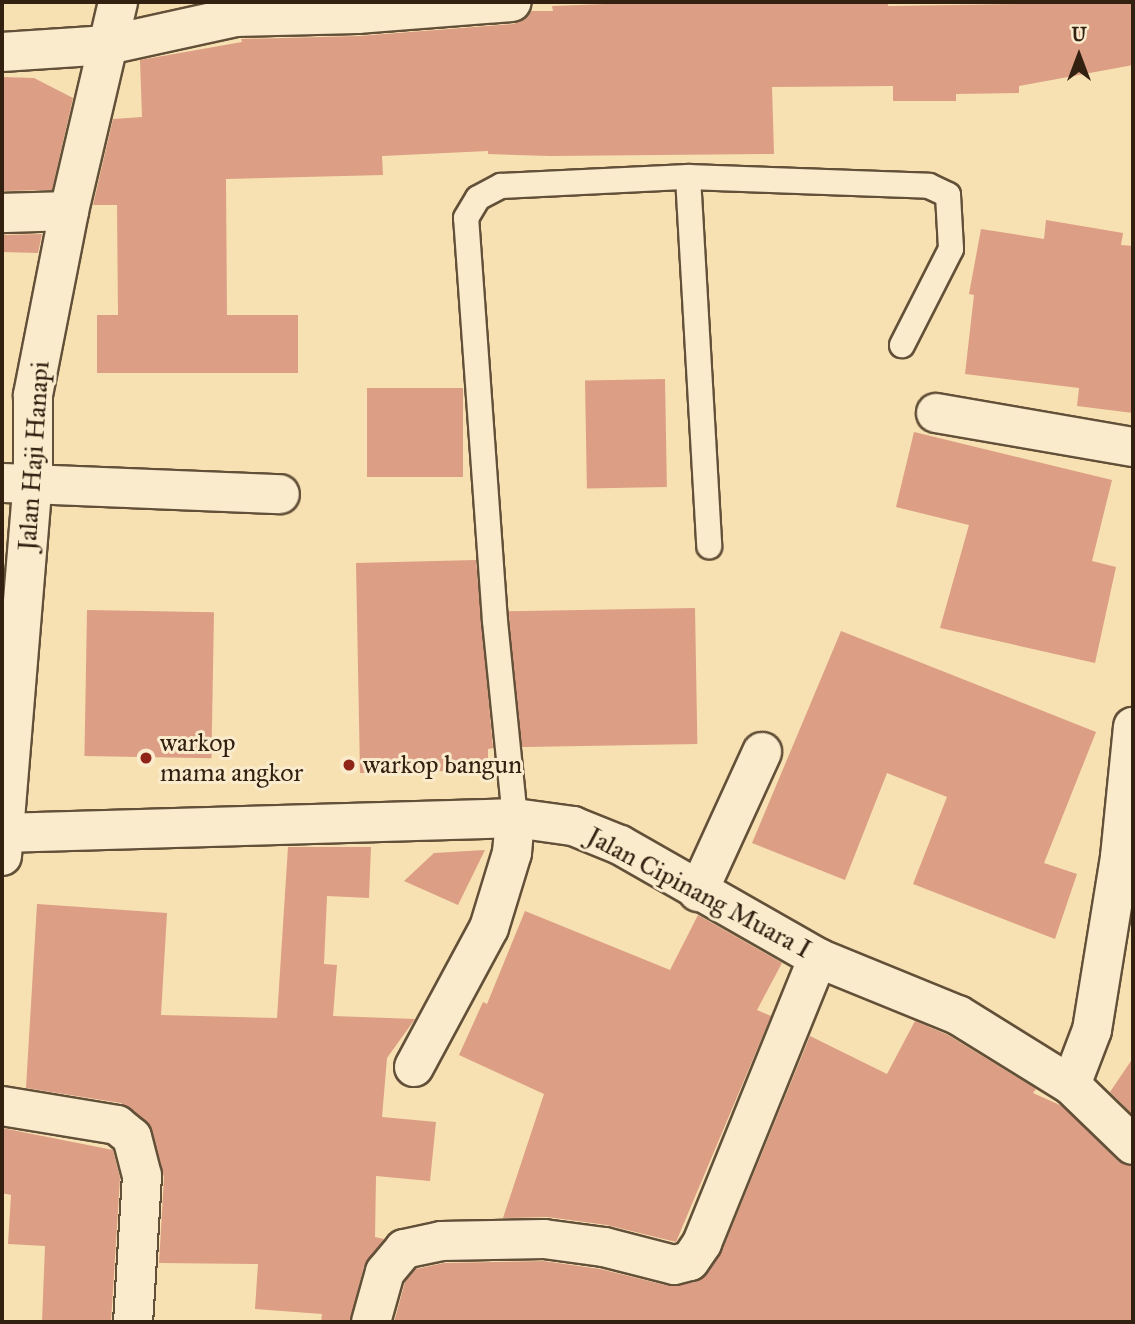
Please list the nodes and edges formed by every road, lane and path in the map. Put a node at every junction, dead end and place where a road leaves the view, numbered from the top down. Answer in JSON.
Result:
{"nodes":[{"id":1,"x":118,"y":2,"type":"edge"},
{"id":2,"x":512,"y":2,"type":"edge"},
{"id":3,"x":108,"y":45,"type":"junction"},
{"id":4,"x":2,"y":52,"type":"edge"},
{"id":5,"x":688,"y":177,"type":"junction"},
{"id":6,"x":69,"y":211,"type":"junction"},
{"id":7,"x":2,"y":213,"type":"edge"},
{"id":8,"x":902,"y":345,"type":"dead end"},
{"id":9,"x":936,"y":413,"type":"dead end"},
{"id":10,"x":1133,"y":447,"type":"edge"},
{"id":11,"x":17,"y":483,"type":"edge"},
{"id":12,"x":280,"y":494,"type":"dead end"},
{"id":13,"x":709,"y":546,"type":"dead end"},
{"id":14,"x":1133,"y":727,"type":"edge"},
{"id":15,"x":762,"y":752,"type":"dead end"},
{"id":16,"x":515,"y":818,"type":"junction"},
{"id":17,"x":2,"y":841,"type":"edge"},
{"id":18,"x":698,"y":892,"type":"junction"},
{"id":19,"x":818,"y":958,"type":"junction"},
{"id":20,"x":414,"y":1067,"type":"dead end"},
{"id":21,"x":1071,"y":1085,"type":"junction"},
{"id":22,"x":2,"y":1106,"type":"edge"},
{"id":23,"x":1133,"y":1145,"type":"edge"},
{"id":24,"x":133,"y":1322,"type":"edge"},
{"id":25,"x":371,"y":1322,"type":"edge"}],
"edges":[{"from":1,"to":3,"type":"street","name":"Jalan Haji Hanapi"},
{"from":2,"to":3,"type":"street"},
{"from":3,"to":4,"type":"street"},
{"from":3,"to":6,"type":"street","name":"Jalan Haji Hanapi"},
{"from":5,"to":8,"type":"lane"},
{"from":5,"to":13,"type":"lane"},
{"from":5,"to":16,"type":"lane"},
{"from":6,"to":7,"type":"street"},
{"from":6,"to":11,"type":"street","name":"Jalan Haji Hanapi"},
{"from":9,"to":10,"type":"street"},
{"from":11,"to":12,"type":"street"},
{"from":11,"to":17,"type":"street","name":"Jalan Haji Hanapi"},
{"from":14,"to":21,"type":"street"},
{"from":15,"to":18,"type":"street"},
{"from":16,"to":17,"type":"street","name":"Jalan Cipinang Muara I"},
{"from":16,"to":18,"type":"street","name":"Jalan Cipinang Muara I"},
{"from":16,"to":20,"type":"street"},
{"from":18,"to":19,"type":"street","name":"Jalan Cipinang Muara I"},
{"from":19,"to":21,"type":"street","name":"Jalan Cipinang Muara I"},
{"from":19,"to":25,"type":"street"},
{"from":21,"to":23,"type":"street","name":"Jalan Cipinang Muara I"},
{"from":22,"to":24,"type":"street"}]}
